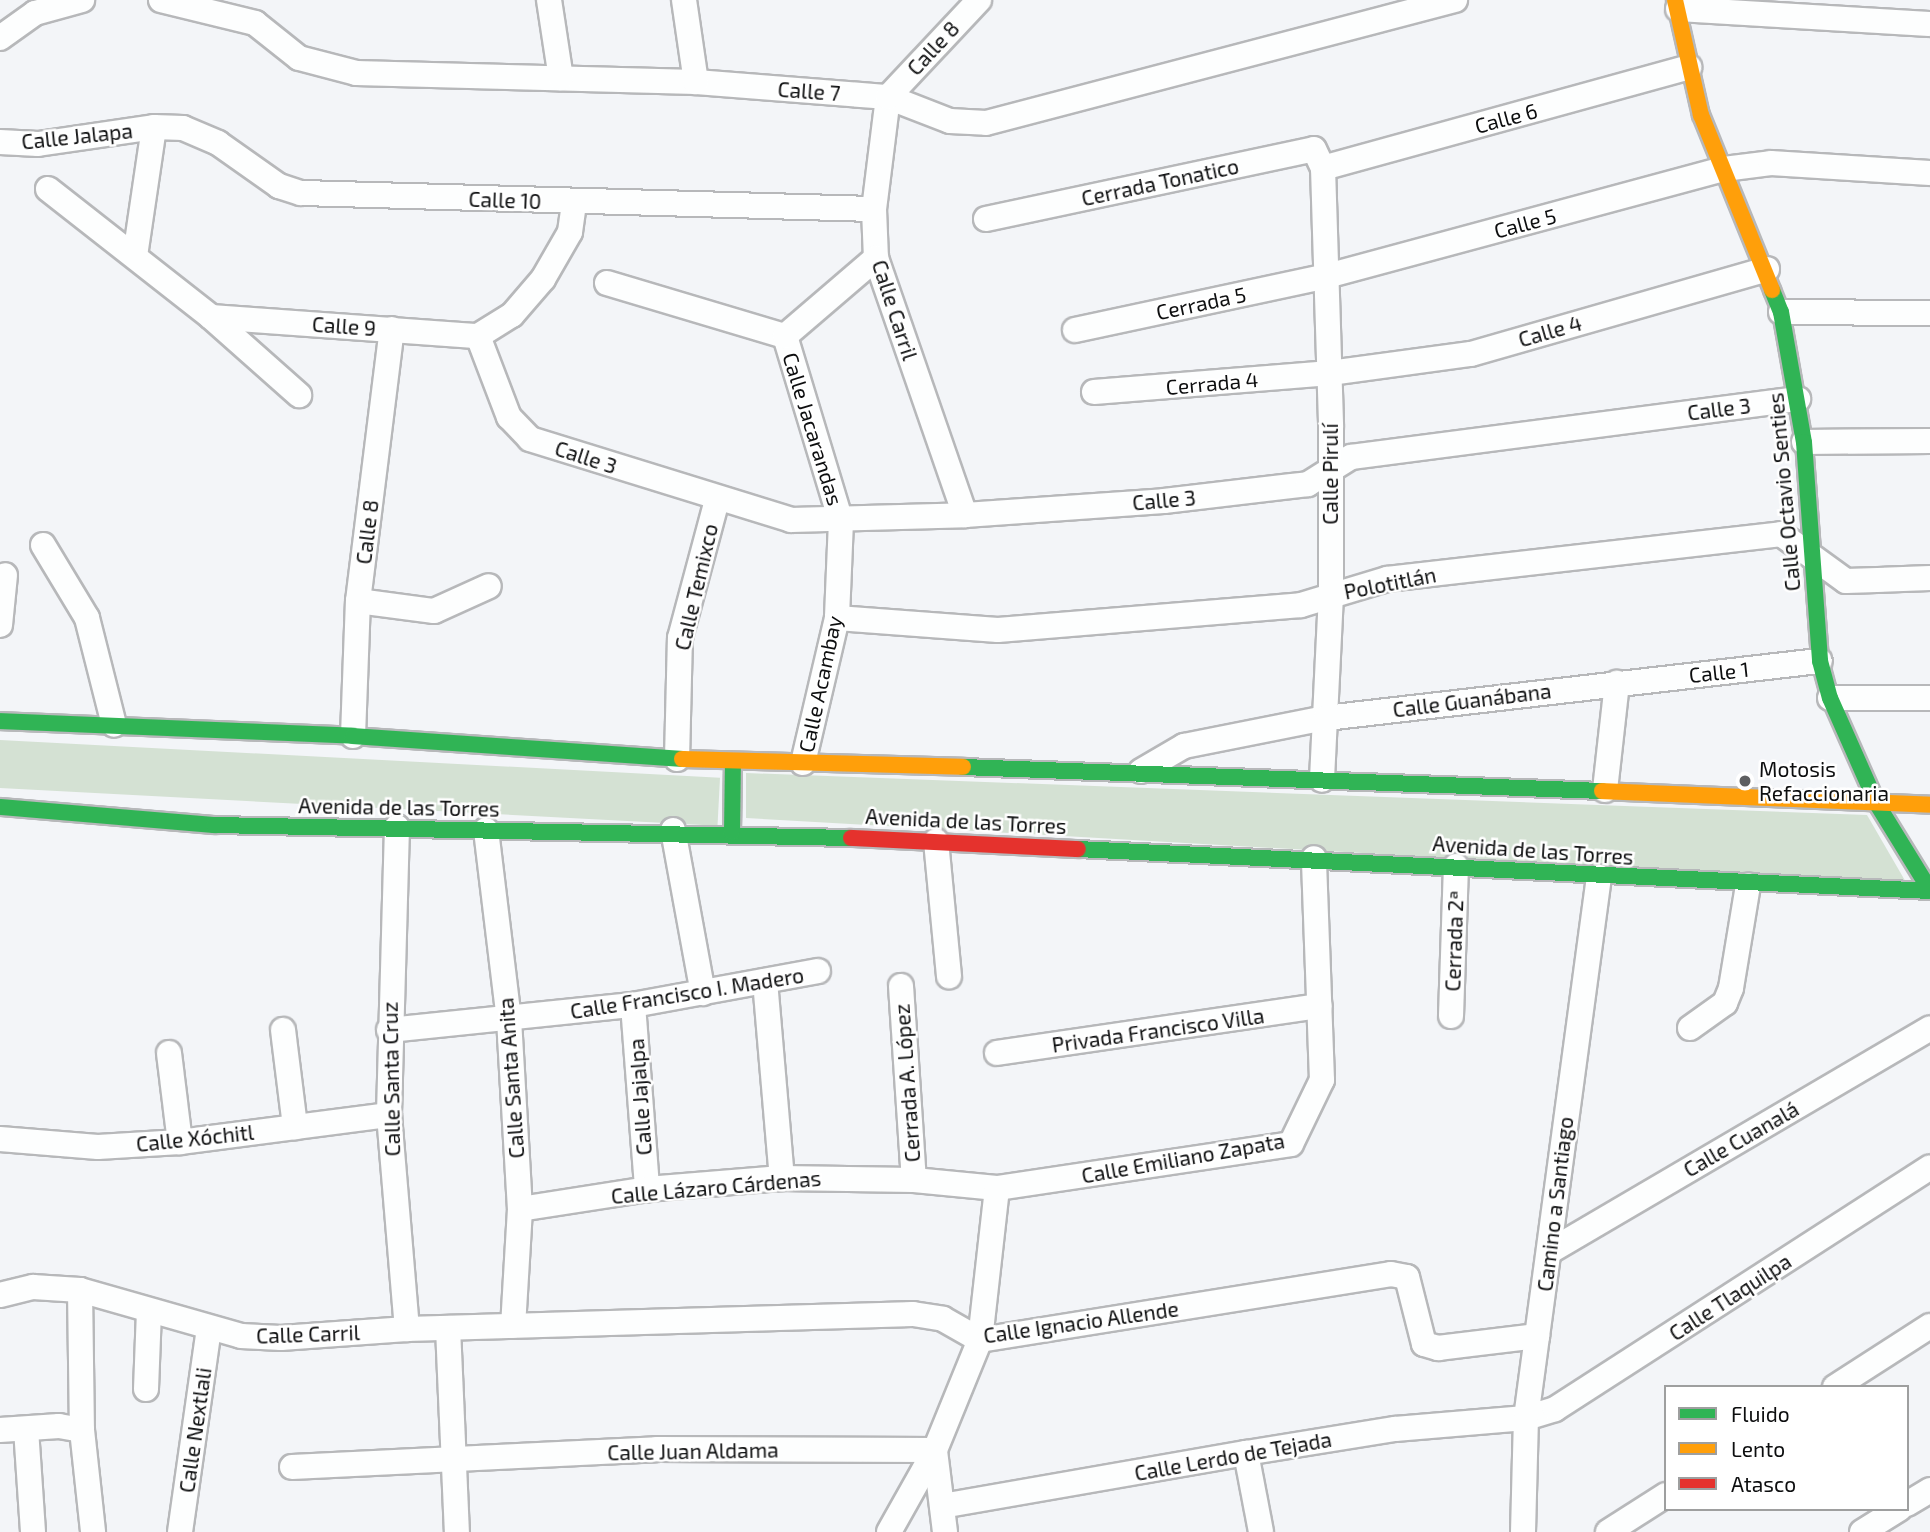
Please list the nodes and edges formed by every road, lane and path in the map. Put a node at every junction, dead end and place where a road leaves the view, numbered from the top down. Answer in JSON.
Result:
{"nodes":[{"id":1,"x":72,"y":0,"type":"edge"},
{"id":2,"x":161,"y":0,"type":"edge"},
{"id":3,"x":549,"y":0,"type":"edge"},
{"id":4,"x":684,"y":0,"type":"edge"},
{"id":5,"x":979,"y":0,"type":"edge"},
{"id":6,"x":1455,"y":0,"type":"edge"},
{"id":7,"x":1677,"y":4,"type":"edge"},
{"id":8,"x":254,"y":11,"type":"edge"},
{"id":9,"x":1930,"y":24,"type":"edge"},
{"id":10,"x":0,"y":38,"type":"edge"},
{"id":11,"x":1689,"y":67,"type":"junction"},
{"id":12,"x":561,"y":78,"type":"junction"},
{"id":13,"x":696,"y":82,"type":"junction"},
{"id":14,"x":888,"y":97,"type":"junction"},
{"id":15,"x":154,"y":127,"type":"junction"},
{"id":16,"x":0,"y":142,"type":"edge"},
{"id":17,"x":1323,"y":168,"type":"junction"},
{"id":18,"x":1724,"y":169,"type":"junction"},
{"id":19,"x":1930,"y":173,"type":"edge"},
{"id":20,"x":48,"y":189,"type":"dead end"},
{"id":21,"x":574,"y":202,"type":"junction"},
{"id":22,"x":874,"y":209,"type":"junction"},
{"id":23,"x":986,"y":219,"type":"dead end"},
{"id":24,"x":135,"y":256,"type":"junction"},
{"id":25,"x":876,"y":258,"type":"junction"},
{"id":26,"x":1767,"y":269,"type":"junction"},
{"id":27,"x":1327,"y":276,"type":"junction"},
{"id":28,"x":607,"y":283,"type":"dead end"},
{"id":29,"x":1781,"y":312,"type":"junction"},
{"id":30,"x":1930,"y":313,"type":"edge"},
{"id":31,"x":211,"y":317,"type":"junction"},
{"id":32,"x":393,"y":329,"type":"junction"},
{"id":33,"x":1076,"y":330,"type":"dead end"},
{"id":34,"x":478,"y":335,"type":"junction"},
{"id":35,"x":786,"y":336,"type":"junction"},
{"id":36,"x":1330,"y":373,"type":"junction"},
{"id":37,"x":1094,"y":392,"type":"dead end"},
{"id":38,"x":299,"y":395,"type":"dead end"},
{"id":39,"x":1798,"y":399,"type":"junction"},
{"id":40,"x":1930,"y":441,"type":"edge"},
{"id":41,"x":1804,"y":442,"type":"junction"},
{"id":42,"x":1328,"y":469,"type":"junction"},
{"id":43,"x":717,"y":500,"type":"junction"},
{"id":44,"x":965,"y":516,"type":"junction"},
{"id":45,"x":841,"y":521,"type":"junction"},
{"id":46,"x":43,"y":545,"type":"dead end"},
{"id":47,"x":1812,"y":552,"type":"junction"},
{"id":48,"x":5,"y":575,"type":"dead end"},
{"id":49,"x":1930,"y":579,"type":"edge"},
{"id":50,"x":489,"y":586,"type":"dead end"},
{"id":51,"x":1331,"y":595,"type":"junction"},
{"id":52,"x":358,"y":601,"type":"junction"},
{"id":53,"x":0,"y":617,"type":"edge"},
{"id":54,"x":837,"y":618,"type":"junction"},
{"id":55,"x":0,"y":625,"type":"edge"},
{"id":56,"x":1820,"y":662,"type":"junction"},
{"id":57,"x":1617,"y":683,"type":"junction"},
{"id":58,"x":1830,"y":698,"type":"junction"},
{"id":59,"x":1930,"y":698,"type":"edge"},
{"id":60,"x":1326,"y":718,"type":"junction"},
{"id":61,"x":0,"y":721,"type":"edge"},
{"id":62,"x":114,"y":725,"type":"junction"},
{"id":63,"x":353,"y":736,"type":"junction"},
{"id":64,"x":677,"y":759,"type":"junction"},
{"id":65,"x":733,"y":761,"type":"junction"},
{"id":66,"x":803,"y":763,"type":"junction"},
{"id":67,"x":1138,"y":772,"type":"junction"},
{"id":68,"x":1322,"y":780,"type":"junction"},
{"id":69,"x":1605,"y":790,"type":"junction"},
{"id":70,"x":1877,"y":804,"type":"junction"},
{"id":71,"x":1930,"y":805,"type":"edge"},
{"id":72,"x":0,"y":807,"type":"edge"},
{"id":73,"x":397,"y":827,"type":"junction"},
{"id":74,"x":486,"y":830,"type":"junction"},
{"id":75,"x":673,"y":830,"type":"junction"},
{"id":76,"x":732,"y":832,"type":"junction"},
{"id":77,"x":936,"y":841,"type":"junction"},
{"id":78,"x":1314,"y":858,"type":"junction"},
{"id":79,"x":1456,"y":866,"type":"junction"},
{"id":80,"x":1599,"y":877,"type":"junction"},
{"id":81,"x":1748,"y":885,"type":"junction"},
{"id":82,"x":1930,"y":891,"type":"edge"},
{"id":83,"x":818,"y":971,"type":"dead end"},
{"id":84,"x":949,"y":976,"type":"dead end"},
{"id":85,"x":765,"y":981,"type":"junction"},
{"id":86,"x":901,"y":986,"type":"dead end"},
{"id":87,"x":703,"y":993,"type":"junction"},
{"id":88,"x":633,"y":1005,"type":"junction"},
{"id":89,"x":1320,"y":1006,"type":"junction"},
{"id":90,"x":1451,"y":1016,"type":"dead end"},
{"id":91,"x":509,"y":1019,"type":"junction"},
{"id":92,"x":1690,"y":1028,"type":"dead end"},
{"id":93,"x":1930,"y":1028,"type":"edge"},
{"id":94,"x":283,"y":1030,"type":"dead end"},
{"id":95,"x":389,"y":1030,"type":"junction"},
{"id":96,"x":169,"y":1053,"type":"dead end"},
{"id":97,"x":997,"y":1053,"type":"dead end"},
{"id":98,"x":389,"y":1115,"type":"junction"},
{"id":99,"x":295,"y":1127,"type":"junction"},
{"id":100,"x":0,"y":1139,"type":"edge"},
{"id":101,"x":180,"y":1142,"type":"junction"},
{"id":102,"x":1930,"y":1167,"type":"edge"},
{"id":103,"x":782,"y":1178,"type":"junction"},
{"id":104,"x":914,"y":1180,"type":"junction"},
{"id":105,"x":997,"y":1188,"type":"junction"},
{"id":106,"x":647,"y":1189,"type":"junction"},
{"id":107,"x":520,"y":1209,"type":"junction"},
{"id":108,"x":1552,"y":1250,"type":"junction"},
{"id":109,"x":79,"y":1290,"type":"junction"},
{"id":110,"x":0,"y":1295,"type":"edge"},
{"id":111,"x":149,"y":1312,"type":"junction"},
{"id":112,"x":513,"y":1326,"type":"junction"},
{"id":113,"x":1930,"y":1326,"type":"edge"},
{"id":114,"x":209,"y":1328,"type":"junction"},
{"id":115,"x":448,"y":1328,"type":"junction"},
{"id":116,"x":407,"y":1329,"type":"junction"},
{"id":117,"x":1537,"y":1336,"type":"junction"},
{"id":118,"x":980,"y":1340,"type":"junction"},
{"id":119,"x":1838,"y":1385,"type":"edge"},
{"id":120,"x":146,"y":1389,"type":"dead end"},
{"id":121,"x":1526,"y":1418,"type":"junction"},
{"id":122,"x":26,"y":1429,"type":"junction"},
{"id":123,"x":0,"y":1430,"type":"edge"},
{"id":124,"x":82,"y":1430,"type":"junction"},
{"id":125,"x":935,"y":1450,"type":"junction"},
{"id":126,"x":1246,"y":1453,"type":"junction"},
{"id":127,"x":451,"y":1458,"type":"junction"},
{"id":128,"x":292,"y":1466,"type":"dead end"},
{"id":129,"x":1930,"y":1490,"type":"edge"},
{"id":130,"x":1664,"y":1496,"type":"edge"},
{"id":131,"x":1909,"y":1503,"type":"edge"},
{"id":132,"x":942,"y":1506,"type":"junction"},
{"id":133,"x":1896,"y":1511,"type":"edge"},
{"id":134,"x":33,"y":1532,"type":"edge"},
{"id":135,"x":93,"y":1532,"type":"edge"},
{"id":136,"x":180,"y":1532,"type":"edge"},
{"id":137,"x":457,"y":1532,"type":"edge"},
{"id":138,"x":889,"y":1532,"type":"edge"},
{"id":139,"x":945,"y":1532,"type":"edge"},
{"id":140,"x":1261,"y":1532,"type":"edge"},
{"id":141,"x":1523,"y":1532,"type":"edge"},
{"id":142,"x":1608,"y":1532,"type":"edge"},
{"id":143,"x":1862,"y":1532,"type":"edge"}],
"edges":[{"from":1,"to":10,"type":"street"},
{"from":2,"to":8,"type":"street","name":"Calle 7"},
{"from":3,"to":12,"type":"street"},
{"from":4,"to":13,"type":"street"},
{"from":5,"to":14,"type":"street","name":"Calle 8"},
{"from":6,"to":14,"type":"street","name":"Calle 7"},
{"from":7,"to":9,"type":"street"},
{"from":7,"to":11,"type":"main road","name":"Calle Octavio Senties"},
{"from":8,"to":12,"type":"street","name":"Calle 7"},
{"from":11,"to":17,"type":"street","name":"Calle 6"},
{"from":11,"to":18,"type":"main road","name":"Calle Octavio Senties"},
{"from":12,"to":13,"type":"street","name":"Calle 7"},
{"from":13,"to":14,"type":"street","name":"Calle 7"},
{"from":14,"to":22,"type":"street","name":"Calle Carril"},
{"from":15,"to":16,"type":"street","name":"Calle Jalapa"},
{"from":15,"to":21,"type":"street","name":"Calle 10"},
{"from":15,"to":24,"type":"street"},
{"from":17,"to":23,"type":"street","name":"Cerrada Tonatico"},
{"from":17,"to":27,"type":"street","name":"Calle Pirulí"},
{"from":18,"to":19,"type":"street","name":"Calle 5"},
{"from":18,"to":26,"type":"main road","name":"Calle Octavio Senties"},
{"from":18,"to":27,"type":"street","name":"Calle 5"},
{"from":20,"to":24,"type":"street"},
{"from":21,"to":22,"type":"street","name":"Calle 10"},
{"from":21,"to":34,"type":"street"},
{"from":22,"to":25,"type":"street","name":"Calle Carril"},
{"from":24,"to":31,"type":"street"},
{"from":25,"to":35,"type":"street"},
{"from":25,"to":44,"type":"street","name":"Calle Carril"},
{"from":26,"to":29,"type":"main road","name":"Calle Octavio Senties"},
{"from":26,"to":36,"type":"street","name":"Calle 4"},
{"from":27,"to":33,"type":"street","name":"Cerrada 5"},
{"from":27,"to":36,"type":"street","name":"Calle Pirulí"},
{"from":28,"to":35,"type":"street"},
{"from":29,"to":30,"type":"street"},
{"from":29,"to":39,"type":"main road","name":"Calle Octavio Senties"},
{"from":31,"to":32,"type":"street","name":"Calle 9"},
{"from":31,"to":38,"type":"street"},
{"from":32,"to":34,"type":"street","name":"Calle 9"},
{"from":32,"to":52,"type":"street","name":"Calle 8"},
{"from":34,"to":43,"type":"street","name":"Calle 3"},
{"from":35,"to":45,"type":"street","name":"Calle Jacarandas"},
{"from":36,"to":37,"type":"street","name":"Cerrada 4"},
{"from":36,"to":42,"type":"street","name":"Calle Pirulí"},
{"from":39,"to":41,"type":"main road","name":"Calle Octavio Senties"},
{"from":39,"to":42,"type":"street","name":"Calle 3"},
{"from":40,"to":41,"type":"street"},
{"from":41,"to":47,"type":"main road","name":"Calle Octavio Senties"},
{"from":42,"to":44,"type":"street","name":"Calle 3"},
{"from":42,"to":51,"type":"street","name":"Calle Pirulí"},
{"from":43,"to":45,"type":"street","name":"Calle 3"},
{"from":43,"to":64,"type":"street","name":"Calle Temixco"},
{"from":44,"to":45,"type":"street","name":"Calle 3"},
{"from":45,"to":54,"type":"street","name":"Calle Acambay"},
{"from":46,"to":62,"type":"street"},
{"from":47,"to":49,"type":"street","name":"Polotitlán"},
{"from":47,"to":51,"type":"street","name":"Polotitlán"},
{"from":47,"to":56,"type":"main road","name":"Calle Octavio Senties"},
{"from":48,"to":53,"type":"street"},
{"from":50,"to":52,"type":"street"},
{"from":51,"to":54,"type":"street","name":"Polotitlán"},
{"from":51,"to":60,"type":"street","name":"Calle Pirulí"},
{"from":52,"to":63,"type":"street","name":"Calle 8"},
{"from":53,"to":55,"type":"street"},
{"from":54,"to":66,"type":"street","name":"Calle Acambay"},
{"from":56,"to":57,"type":"street","name":"Calle 1"},
{"from":56,"to":58,"type":"main road","name":"Calle Octavio Senties"},
{"from":57,"to":60,"type":"street","name":"Calle Guanábana"},
{"from":57,"to":69,"type":"street"},
{"from":58,"to":59,"type":"street"},
{"from":58,"to":70,"type":"main road","name":"Calle Octavio Senties"},
{"from":60,"to":67,"type":"street","name":"Calle Guanábana"},
{"from":60,"to":68,"type":"street","name":"Calle Pirulí"},
{"from":61,"to":62,"type":"main road"},
{"from":62,"to":63,"type":"main road"},
{"from":63,"to":64,"type":"main road"},
{"from":64,"to":65,"type":"main road"},
{"from":65,"to":66,"type":"main road"},
{"from":65,"to":76,"type":"main road"},
{"from":66,"to":67,"type":"main road"},
{"from":67,"to":68,"type":"main road"},
{"from":68,"to":69,"type":"main road"},
{"from":69,"to":70,"type":"main road"},
{"from":70,"to":71,"type":"main road"},
{"from":70,"to":82,"type":"main road","name":"Calle Octavio Senties"},
{"from":72,"to":73,"type":"main road","name":"Avenida de las Torres"},
{"from":73,"to":74,"type":"main road","name":"Avenida de las Torres"},
{"from":73,"to":95,"type":"street","name":"Calle Santa Cruz"},
{"from":74,"to":75,"type":"main road","name":"Avenida de las Torres"},
{"from":74,"to":91,"type":"street","name":"Calle Santa Anita"},
{"from":75,"to":76,"type":"main road","name":"Avenida de las Torres"},
{"from":75,"to":87,"type":"street"},
{"from":76,"to":77,"type":"main road","name":"Avenida de las Torres"},
{"from":77,"to":78,"type":"main road","name":"Avenida de las Torres"},
{"from":77,"to":84,"type":"street"},
{"from":78,"to":79,"type":"main road","name":"Avenida de las Torres"},
{"from":78,"to":89,"type":"street","name":"Calle Emiliano Zapata"},
{"from":79,"to":80,"type":"main road","name":"Avenida de las Torres"},
{"from":79,"to":90,"type":"street","name":"Cerrada 2ª"},
{"from":80,"to":81,"type":"main road","name":"Avenida de las Torres"},
{"from":80,"to":108,"type":"street","name":"Camino a Santiago"},
{"from":81,"to":82,"type":"main road","name":"Avenida de las Torres"},
{"from":81,"to":92,"type":"street"},
{"from":83,"to":85,"type":"street","name":"Calle Francisco I. Madero"},
{"from":85,"to":87,"type":"street","name":"Calle Francisco I. Madero"},
{"from":85,"to":103,"type":"street"},
{"from":86,"to":104,"type":"street","name":"Cerrada A. López"},
{"from":87,"to":88,"type":"street","name":"Calle Francisco I. Madero"},
{"from":88,"to":91,"type":"street","name":"Calle Francisco I. Madero"},
{"from":88,"to":106,"type":"street","name":"Calle Jajalpa"},
{"from":89,"to":97,"type":"street","name":"Privada Francisco Villa"},
{"from":89,"to":105,"type":"street","name":"Calle Emiliano Zapata"},
{"from":91,"to":95,"type":"street","name":"Calle Francisco I. Madero"},
{"from":91,"to":107,"type":"street","name":"Calle Santa Anita"},
{"from":93,"to":108,"type":"street","name":"Calle Cuanalá"},
{"from":94,"to":99,"type":"street"},
{"from":95,"to":98,"type":"street","name":"Calle Santa Cruz"},
{"from":96,"to":101,"type":"street"},
{"from":98,"to":99,"type":"street","name":"Calle Xóchitl"},
{"from":98,"to":116,"type":"street","name":"Calle Santa Cruz"},
{"from":99,"to":101,"type":"street","name":"Calle Xóchitl"},
{"from":100,"to":101,"type":"street","name":"Calle Xóchitl"},
{"from":102,"to":121,"type":"street","name":"Calle Tlaquilpa"},
{"from":103,"to":104,"type":"street","name":"Calle Lázaro Cárdenas"},
{"from":103,"to":106,"type":"street","name":"Calle Lázaro Cárdenas"},
{"from":104,"to":105,"type":"street","name":"Calle Lázaro Cárdenas"},
{"from":105,"to":118,"type":"street"},
{"from":106,"to":107,"type":"street","name":"Calle Lázaro Cárdenas"},
{"from":107,"to":112,"type":"street","name":"Calle Santa Anita"},
{"from":108,"to":117,"type":"street","name":"Camino a Santiago"},
{"from":109,"to":110,"type":"street","name":"Calle Carril"},
{"from":109,"to":111,"type":"street","name":"Calle Carril"},
{"from":109,"to":124,"type":"street"},
{"from":111,"to":114,"type":"street","name":"Calle Carril"},
{"from":111,"to":120,"type":"street"},
{"from":112,"to":115,"type":"street","name":"Calle Ignacio Allende"},
{"from":112,"to":118,"type":"street","name":"Calle Ignacio Allende"},
{"from":113,"to":119,"type":"street"},
{"from":114,"to":116,"type":"street","name":"Calle Carril"},
{"from":114,"to":136,"type":"street","name":"Calle Nextlali"},
{"from":115,"to":116,"type":"street","name":"Calle Ignacio Allende"},
{"from":115,"to":127,"type":"street"},
{"from":117,"to":118,"type":"street","name":"Calle Ignacio Allende"},
{"from":117,"to":121,"type":"street","name":"Camino a Santiago"},
{"from":118,"to":125,"type":"street"},
{"from":121,"to":126,"type":"street","name":"Calle Lerdo de Tejada"},
{"from":121,"to":141,"type":"street","name":"Camino a Santiago"},
{"from":122,"to":123,"type":"street"},
{"from":122,"to":124,"type":"street"},
{"from":122,"to":134,"type":"street"},
{"from":124,"to":135,"type":"street"},
{"from":125,"to":127,"type":"street","name":"Calle Juan Aldama"},
{"from":125,"to":132,"type":"street"},
{"from":125,"to":138,"type":"street"},
{"from":126,"to":132,"type":"street","name":"Calle Lerdo de Tejada"},
{"from":126,"to":140,"type":"street"},
{"from":127,"to":128,"type":"street","name":"Calle Juan Aldama"},
{"from":127,"to":137,"type":"street"},
{"from":129,"to":131,"type":"street"},
{"from":130,"to":142,"type":"street"},
{"from":132,"to":139,"type":"street"},
{"from":133,"to":143,"type":"street"}]}
